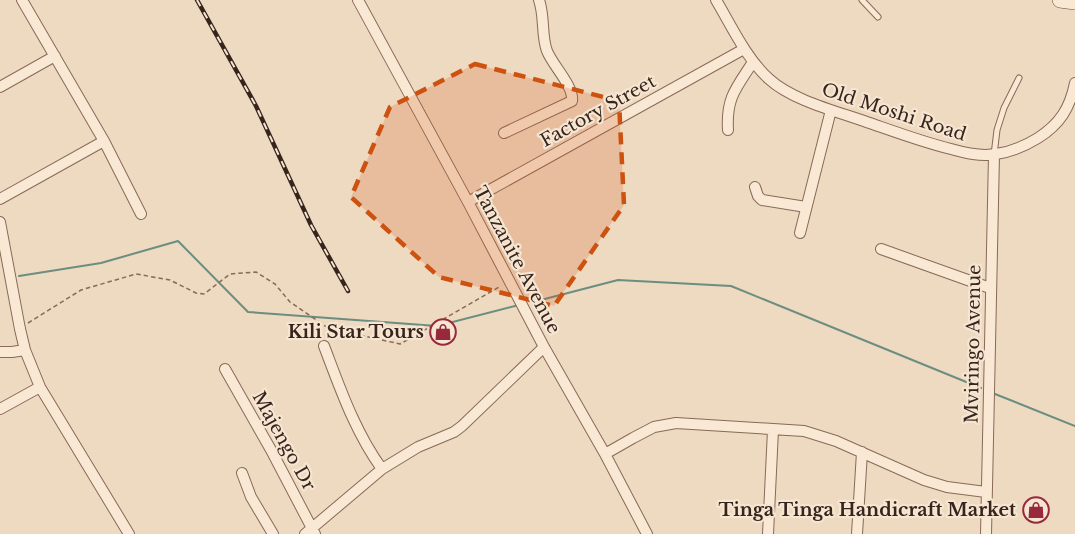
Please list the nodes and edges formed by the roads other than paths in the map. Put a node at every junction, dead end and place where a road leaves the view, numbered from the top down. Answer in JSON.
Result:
{"nodes":[{"id":1,"x":22,"y":0,"type":"edge"},
{"id":2,"x":358,"y":0,"type":"edge"},
{"id":3,"x":539,"y":0,"type":"edge"},
{"id":4,"x":716,"y":0,"type":"edge"},
{"id":5,"x":862,"y":0,"type":"edge"},
{"id":6,"x":1060,"y":0,"type":"edge"},
{"id":7,"x":1075,"y":2,"type":"edge"},
{"id":8,"x":878,"y":17,"type":"dead end"},
{"id":9,"x":744,"y":49,"type":"junction"},
{"id":10,"x":55,"y":56,"type":"junction"},
{"id":11,"x":753,"y":62,"type":"junction"},
{"id":12,"x":1019,"y":78,"type":"dead end"},
{"id":13,"x":1075,"y":83,"type":"edge"},
{"id":14,"x":0,"y":87,"type":"edge"},
{"id":15,"x":1072,"y":105,"type":"edge"},
{"id":16,"x":831,"y":110,"type":"junction"},
{"id":17,"x":728,"y":130,"type":"dead end"},
{"id":18,"x":504,"y":133,"type":"dead end"},
{"id":19,"x":104,"y":141,"type":"junction"},
{"id":20,"x":994,"y":155,"type":"junction"},
{"id":21,"x":755,"y":186,"type":"dead end"},
{"id":22,"x":0,"y":199,"type":"edge"},
{"id":23,"x":468,"y":202,"type":"junction"},
{"id":24,"x":806,"y":207,"type":"junction"},
{"id":25,"x":141,"y":214,"type":"dead end"},
{"id":26,"x":0,"y":222,"type":"edge"},
{"id":27,"x":800,"y":233,"type":"dead end"},
{"id":28,"x":881,"y":249,"type":"dead end"},
{"id":29,"x":990,"y":288,"type":"junction"},
{"id":30,"x":324,"y":346,"type":"dead end"},
{"id":31,"x":544,"y":347,"type":"junction"},
{"id":32,"x":25,"y":350,"type":"junction"},
{"id":33,"x":0,"y":352,"type":"edge"},
{"id":34,"x":225,"y":369,"type":"dead end"},
{"id":35,"x":40,"y":387,"type":"junction"},
{"id":36,"x":0,"y":410,"type":"edge"},
{"id":37,"x":773,"y":430,"type":"junction"},
{"id":38,"x":862,"y":452,"type":"junction"},
{"id":39,"x":605,"y":454,"type":"junction"},
{"id":40,"x":382,"y":469,"type":"junction"},
{"id":41,"x":242,"y":473,"type":"dead end"},
{"id":42,"x":986,"y":492,"type":"junction"},
{"id":43,"x":311,"y":532,"type":"edge"},
{"id":44,"x":129,"y":534,"type":"edge"},
{"id":45,"x":273,"y":534,"type":"edge"},
{"id":46,"x":647,"y":534,"type":"edge"},
{"id":47,"x":768,"y":534,"type":"edge"},
{"id":48,"x":857,"y":534,"type":"edge"},
{"id":49,"x":986,"y":534,"type":"edge"}],
"edges":[{"from":1,"to":10,"type":"street"},
{"from":2,"to":23,"type":"street","name":"Tanzanite Avenue"},
{"from":3,"to":18,"type":"street"},
{"from":4,"to":9,"type":"street","name":"Old Moshi Road"},
{"from":5,"to":8,"type":"lane"},
{"from":6,"to":7,"type":"main road"},
{"from":9,"to":11,"type":"street","name":"Old Moshi Road"},
{"from":9,"to":23,"type":"street","name":"Factory Street"},
{"from":10,"to":14,"type":"street"},
{"from":10,"to":19,"type":"street"},
{"from":11,"to":16,"type":"street","name":"Old Moshi Road"},
{"from":11,"to":17,"type":"street"},
{"from":12,"to":20,"type":"lane"},
{"from":13,"to":15,"type":"street","name":"Old Moshi Road"},
{"from":15,"to":20,"type":"street","name":"Old Moshi Road"},
{"from":16,"to":20,"type":"street","name":"Old Moshi Road"},
{"from":16,"to":24,"type":"street"},
{"from":19,"to":22,"type":"street"},
{"from":19,"to":25,"type":"street"},
{"from":20,"to":29,"type":"street","name":"Mviringo Avenue"},
{"from":21,"to":24,"type":"street"},
{"from":23,"to":31,"type":"street","name":"Tanzanite Avenue"},
{"from":24,"to":27,"type":"street"},
{"from":26,"to":32,"type":"street"},
{"from":28,"to":29,"type":"street"},
{"from":29,"to":42,"type":"street","name":"Mviringo Avenue"},
{"from":30,"to":40,"type":"street"},
{"from":31,"to":39,"type":"street","name":"Tanzanite Avenue"},
{"from":31,"to":40,"type":"street"},
{"from":32,"to":33,"type":"street"},
{"from":32,"to":35,"type":"street"},
{"from":34,"to":43,"type":"street","name":"Majengo Dr"},
{"from":35,"to":36,"type":"street"},
{"from":35,"to":44,"type":"street"},
{"from":37,"to":38,"type":"street"},
{"from":37,"to":39,"type":"street"},
{"from":37,"to":47,"type":"street"},
{"from":38,"to":42,"type":"street"},
{"from":38,"to":48,"type":"street"},
{"from":39,"to":46,"type":"street","name":"Tanzanite Avenue"},
{"from":40,"to":43,"type":"street"},
{"from":41,"to":45,"type":"street"},
{"from":42,"to":49,"type":"street","name":"Mviringo Avenue"}]}
